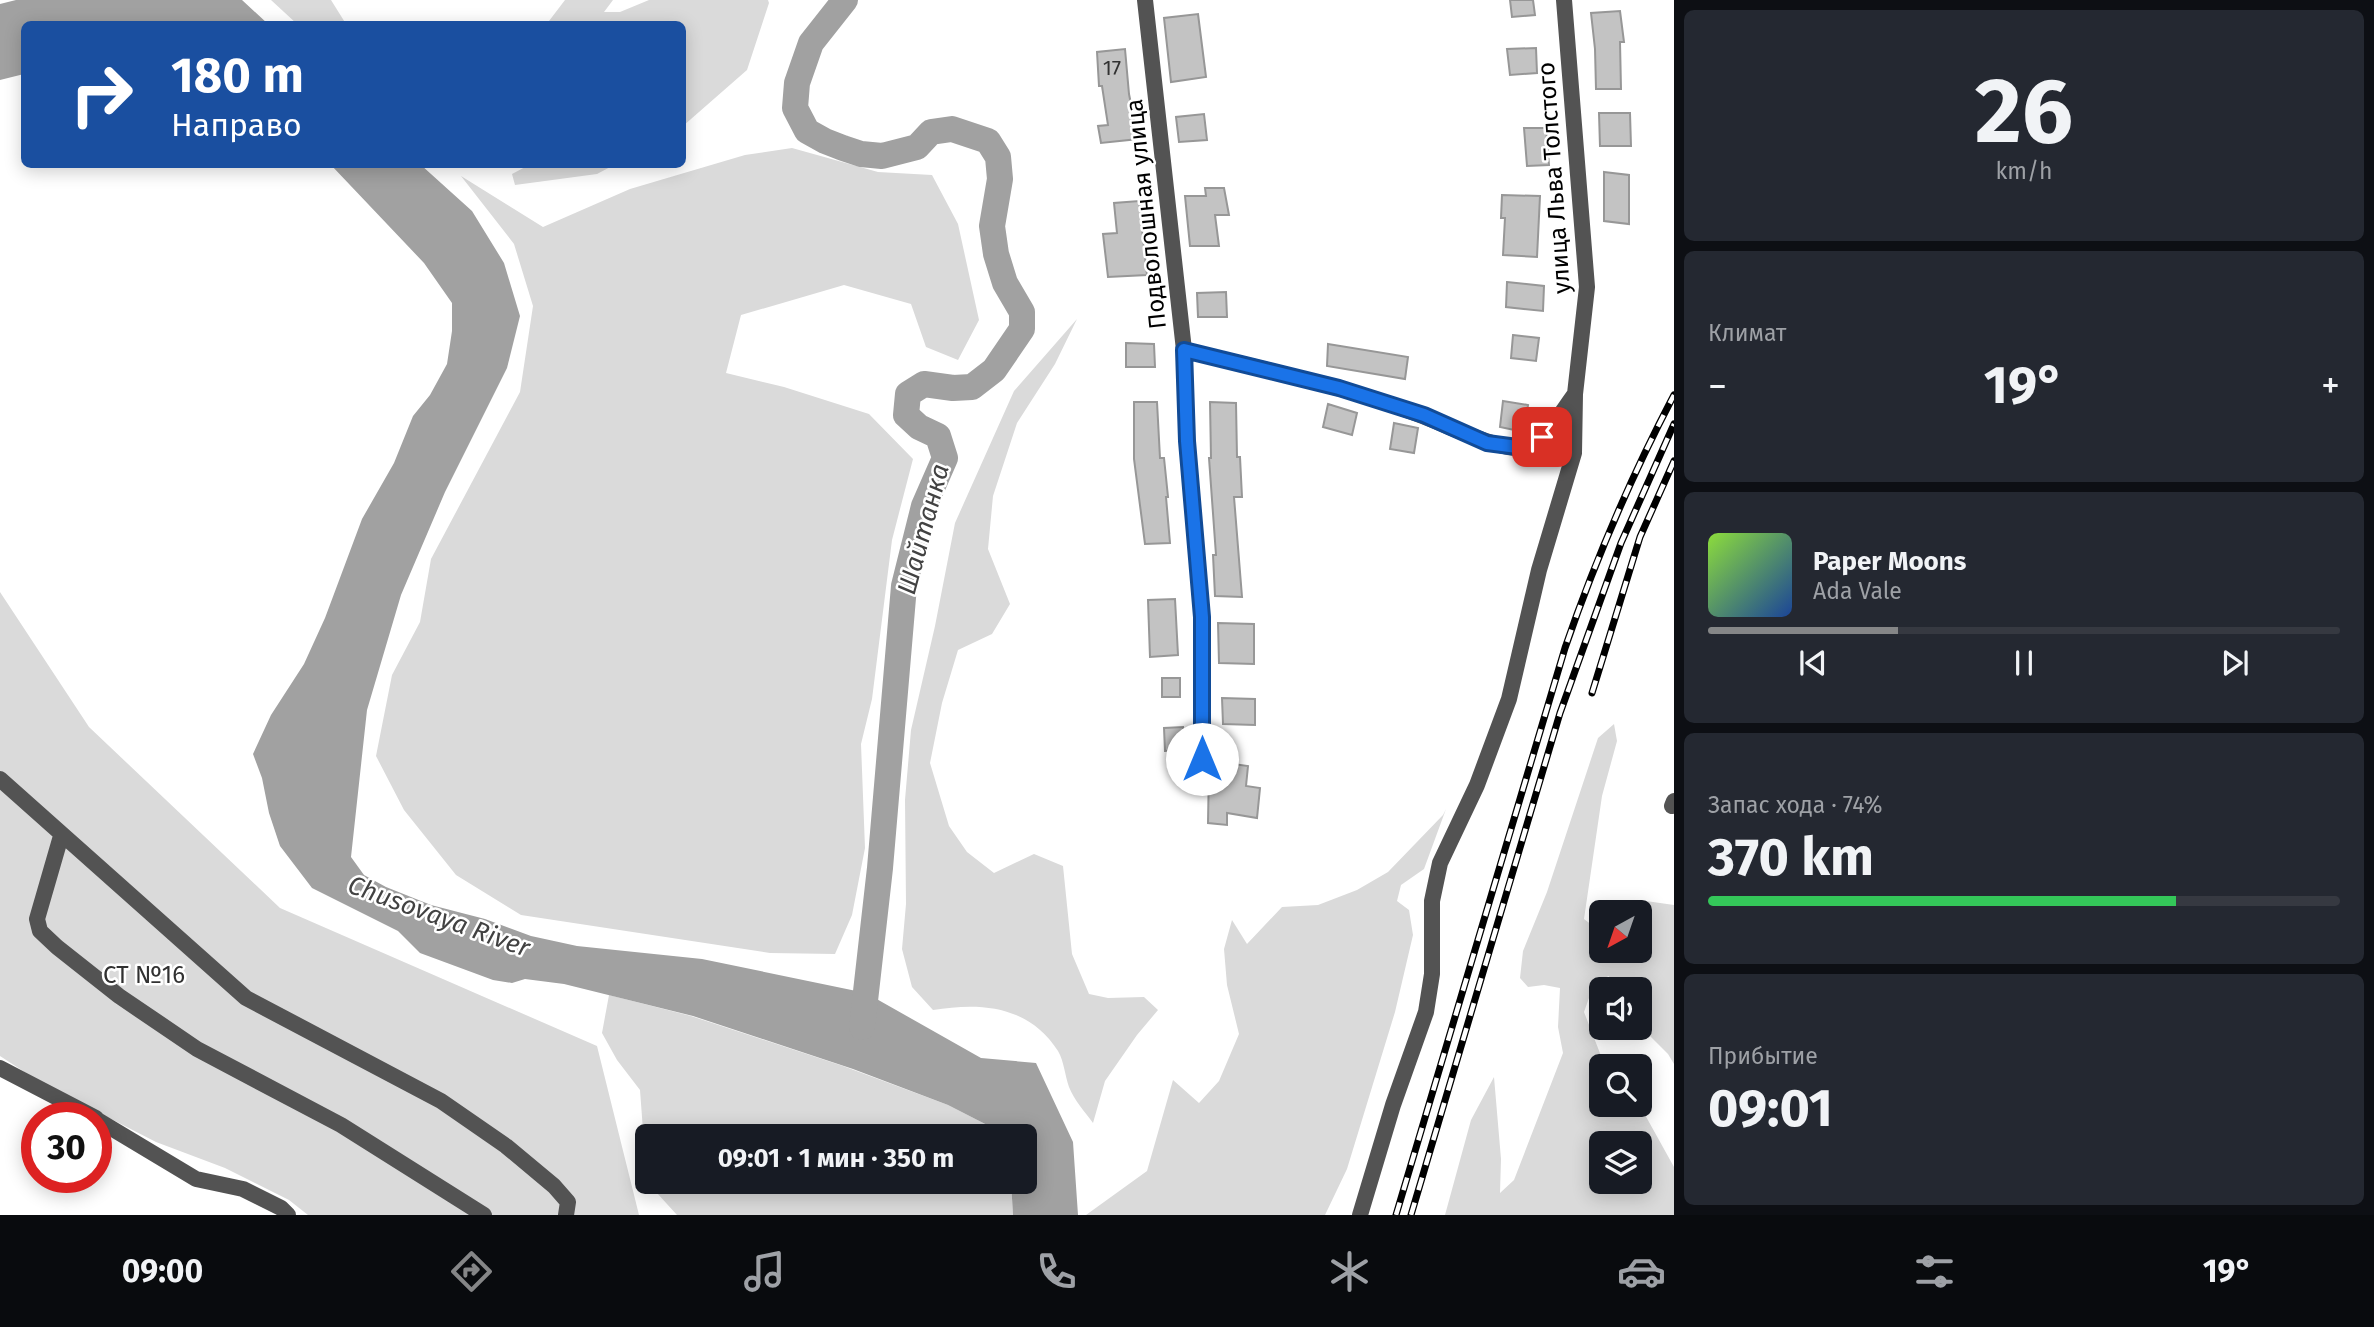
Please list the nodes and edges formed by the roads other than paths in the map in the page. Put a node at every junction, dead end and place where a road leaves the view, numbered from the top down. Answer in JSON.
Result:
{"nodes":[{"id":1,"x":1145,"y":0,"type":"edge"},
{"id":2,"x":1564,"y":0,"type":"edge"},
{"id":3,"x":1184,"y":350,"type":"junction"},
{"id":4,"x":1575,"y":394,"type":"junction"},
{"id":5,"x":1202,"y":759,"type":"dead end"},
{"id":6,"x":0,"y":779,"type":"edge"},
{"id":7,"x":61,"y":836,"type":"junction"},
{"id":8,"x":0,"y":1068,"type":"edge"},
{"id":9,"x":65,"y":1102,"type":"edge"},
{"id":10,"x":112,"y":1128,"type":"edge"},
{"id":11,"x":288,"y":1215,"type":"edge"},
{"id":12,"x":484,"y":1215,"type":"edge"},
{"id":13,"x":566,"y":1215,"type":"edge"},
{"id":14,"x":1360,"y":1215,"type":"edge"}],
"edges":[{"from":1,"to":3,"type":"street","name":"Подволошная улица"},
{"from":2,"to":4,"type":"street","name":"улица Льва Толстого"},
{"from":3,"to":4,"type":"street"},
{"from":3,"to":5,"type":"street","name":"Подволошная улица"},
{"from":4,"to":14,"type":"street","name":"улица Льва Толстого"},
{"from":6,"to":7,"type":"street"},
{"from":7,"to":12,"type":"street"},
{"from":7,"to":13,"type":"street"},
{"from":8,"to":9,"type":"street"},
{"from":10,"to":11,"type":"street"}]}
